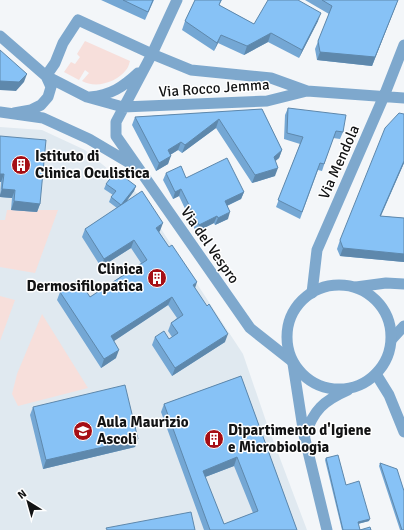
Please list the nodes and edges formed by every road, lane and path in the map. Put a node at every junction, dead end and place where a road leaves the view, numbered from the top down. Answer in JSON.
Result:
{"nodes":[{"id":1,"x":177,"y":0,"type":"edge"},
{"id":2,"x":0,"y":36,"type":"edge"},
{"id":3,"x":404,"y":45,"type":"edge"},
{"id":4,"x":152,"y":54,"type":"junction"},
{"id":5,"x":145,"y":67,"type":"junction"},
{"id":6,"x":46,"y":76,"type":"junction"},
{"id":7,"x":307,"y":91,"type":"junction"},
{"id":8,"x":384,"y":96,"type":"junction"},
{"id":9,"x":87,"y":97,"type":"junction"},
{"id":10,"x":404,"y":98,"type":"edge"},
{"id":11,"x":123,"y":107,"type":"junction"},
{"id":12,"x":0,"y":112,"type":"edge"},
{"id":13,"x":14,"y":113,"type":"junction"},
{"id":14,"x":138,"y":168,"type":"junction"},
{"id":15,"x":404,"y":284,"type":"edge"},
{"id":16,"x":356,"y":287,"type":"junction"},
{"id":17,"x":312,"y":293,"type":"junction"},
{"id":18,"x":404,"y":326,"type":"edge"},
{"id":19,"x":392,"y":339,"type":"junction"},
{"id":20,"x":293,"y":362,"type":"junction"},
{"id":21,"x":376,"y":374,"type":"junction"},
{"id":22,"x":352,"y":388,"type":"junction"},
{"id":23,"x":404,"y":432,"type":"edge"},
{"id":24,"x":304,"y":435,"type":"junction"},
{"id":25,"x":327,"y":530,"type":"edge"}],
"edges":[{"from":1,"to":4,"type":"street","name":"Via del Vespro"},
{"from":2,"to":6,"type":"street"},
{"from":3,"to":8,"type":"street","name":"Via Mendola"},
{"from":4,"to":5,"type":"street","name":"Via del Vespro"},
{"from":4,"to":6,"type":"street","name":"Via Rocco Jemma"},
{"from":4,"to":7,"type":"street","name":"Via Rocco Jemma"},
{"from":5,"to":9,"type":"street"},
{"from":5,"to":11,"type":"street","name":"Via del Vespro"},
{"from":6,"to":9,"type":"street"},
{"from":6,"to":13,"type":"street"},
{"from":7,"to":8,"type":"street","name":"Via Rocco Jemma"},
{"from":7,"to":11,"type":"street","name":"Via Rocco Jemma"},
{"from":8,"to":10,"type":"street","name":"Via Rocco Jemma"},
{"from":8,"to":17,"type":"street","name":"Via Mendola"},
{"from":9,"to":11,"type":"street"},
{"from":11,"to":14,"type":"street","name":"Via del Vespro"},
{"from":12,"to":13,"type":"street"},
{"from":13,"to":14,"type":"street"},
{"from":14,"to":20,"type":"street","name":"Via del Vespro"},
{"from":15,"to":16,"type":"street"},
{"from":16,"to":17,"type":"street"},
{"from":16,"to":19,"type":"street"},
{"from":17,"to":20,"type":"street"},
{"from":18,"to":19,"type":"street"},
{"from":19,"to":21,"type":"street"},
{"from":20,"to":22,"type":"street"},
{"from":20,"to":24,"type":"street"},
{"from":21,"to":22,"type":"street"},
{"from":21,"to":23,"type":"street"},
{"from":22,"to":24,"type":"street"},
{"from":24,"to":25,"type":"street"}]}
